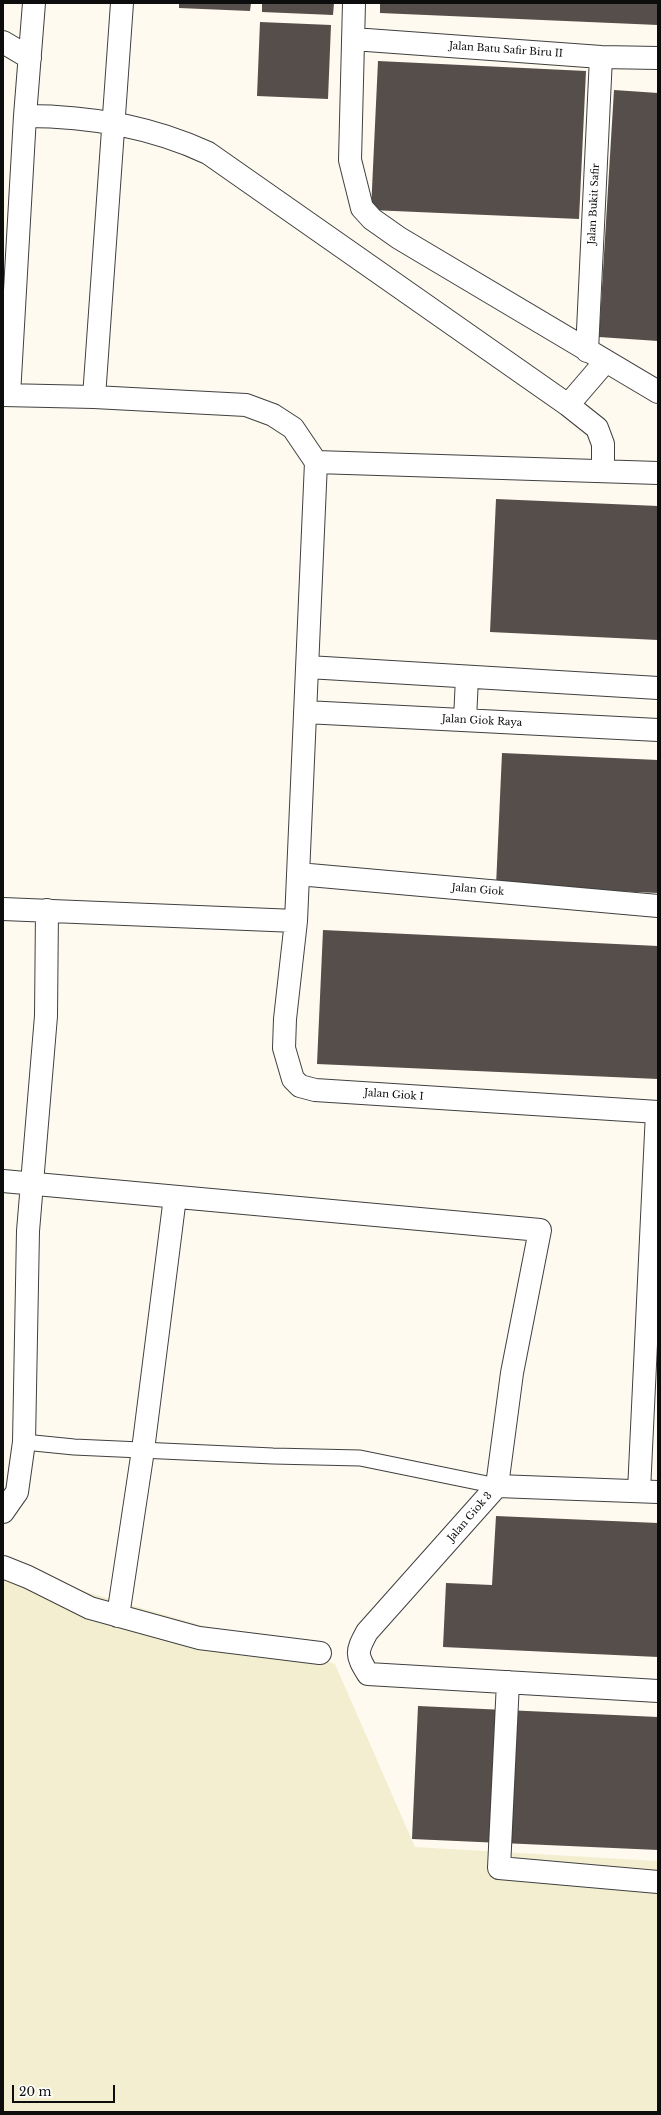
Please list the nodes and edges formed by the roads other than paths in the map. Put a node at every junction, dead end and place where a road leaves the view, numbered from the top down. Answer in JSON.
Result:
{"nodes":[{"id":1,"x":34,"y":3,"type":"edge"},
{"id":2,"x":122,"y":3,"type":"edge"},
{"id":3,"x":354,"y":3,"type":"edge"},
{"id":4,"x":353,"y":39,"type":"junction"},
{"id":5,"x":3,"y":42,"type":"edge"},
{"id":6,"x":601,"y":58,"type":"junction"},
{"id":7,"x":658,"y":58,"type":"edge"},
{"id":8,"x":29,"y":65,"type":"junction"},
{"id":9,"x":26,"y":109,"type":"junction"},
{"id":10,"x":105,"y":121,"type":"junction"},
{"id":11,"x":587,"y":351,"type":"junction"},
{"id":12,"x":602,"y":365,"type":"junction"},
{"id":13,"x":658,"y":392,"type":"edge"},
{"id":14,"x":6,"y":395,"type":"edge"},
{"id":15,"x":94,"y":397,"type":"junction"},
{"id":16,"x":571,"y":401,"type":"junction"},
{"id":17,"x":316,"y":462,"type":"junction"},
{"id":18,"x":603,"y":471,"type":"junction"},
{"id":19,"x":658,"y":473,"type":"edge"},
{"id":20,"x":308,"y":667,"type":"junction"},
{"id":21,"x":467,"y":677,"type":"junction"},
{"id":22,"x":658,"y":688,"type":"edge"},
{"id":23,"x":305,"y":712,"type":"junction"},
{"id":24,"x":465,"y":720,"type":"junction"},
{"id":25,"x":658,"y":730,"type":"edge"},
{"id":26,"x":298,"y":874,"type":"junction"},
{"id":27,"x":658,"y":906,"type":"edge"},
{"id":28,"x":3,"y":909,"type":"edge"},
{"id":29,"x":47,"y":910,"type":"junction"},
{"id":30,"x":296,"y":921,"type":"junction"},
{"id":31,"x":657,"y":1112,"type":"edge"},
{"id":32,"x":3,"y":1181,"type":"edge"},
{"id":33,"x":32,"y":1185,"type":"junction"},
{"id":34,"x":175,"y":1198,"type":"junction"},
{"id":35,"x":653,"y":1311,"type":"edge"},
{"id":36,"x":24,"y":1442,"type":"junction"},
{"id":37,"x":143,"y":1450,"type":"junction"},
{"id":38,"x":497,"y":1486,"type":"junction"},
{"id":39,"x":649,"y":1491,"type":"edge"},
{"id":40,"x":3,"y":1512,"type":"edge"},
{"id":41,"x":3,"y":1567,"type":"edge"},
{"id":42,"x":118,"y":1616,"type":"junction"},
{"id":43,"x":320,"y":1654,"type":"dead end"},
{"id":44,"x":508,"y":1682,"type":"junction"},
{"id":45,"x":658,"y":1690,"type":"edge"},
{"id":46,"x":658,"y":1882,"type":"edge"}],
"edges":[{"from":1,"to":8,"type":"street"},
{"from":2,"to":10,"type":"street"},
{"from":3,"to":4,"type":"street"},
{"from":4,"to":6,"type":"street","name":"Jalan Batu Safir Biru II"},
{"from":4,"to":11,"type":"street"},
{"from":5,"to":8,"type":"street"},
{"from":6,"to":7,"type":"street","name":"Jalan Batu Safir Biru II"},
{"from":6,"to":11,"type":"street","name":"Jalan Bukit Safir"},
{"from":8,"to":9,"type":"street"},
{"from":9,"to":10,"type":"street"},
{"from":9,"to":14,"type":"street"},
{"from":10,"to":15,"type":"street"},
{"from":10,"to":16,"type":"street"},
{"from":11,"to":12,"type":"street"},
{"from":12,"to":13,"type":"street"},
{"from":12,"to":16,"type":"street"},
{"from":14,"to":15,"type":"street"},
{"from":15,"to":17,"type":"street"},
{"from":16,"to":18,"type":"street"},
{"from":17,"to":18,"type":"street"},
{"from":17,"to":20,"type":"street","name":"Jalan Giok I"},
{"from":18,"to":19,"type":"street"},
{"from":20,"to":21,"type":"street"},
{"from":20,"to":23,"type":"street","name":"Jalan Giok I"},
{"from":21,"to":22,"type":"street"},
{"from":21,"to":24,"type":"street"},
{"from":23,"to":24,"type":"street","name":"Jalan Giok Raya"},
{"from":23,"to":26,"type":"street","name":"Jalan Giok I"},
{"from":24,"to":25,"type":"street","name":"Jalan Giok Raya"},
{"from":26,"to":27,"type":"street","name":"Jalan Giok"},
{"from":26,"to":30,"type":"street","name":"Jalan Giok I"},
{"from":28,"to":29,"type":"street"},
{"from":29,"to":30,"type":"street"},
{"from":29,"to":33,"type":"street"},
{"from":30,"to":31,"type":"street","name":"Jalan Giok I"},
{"from":31,"to":35,"type":"street"},
{"from":32,"to":33,"type":"street"},
{"from":33,"to":34,"type":"street"},
{"from":33,"to":36,"type":"street"},
{"from":34,"to":37,"type":"street"},
{"from":34,"to":38,"type":"street"},
{"from":35,"to":39,"type":"street"},
{"from":36,"to":37,"type":"lane"},
{"from":36,"to":40,"type":"street"},
{"from":37,"to":38,"type":"lane"},
{"from":37,"to":42,"type":"street"},
{"from":38,"to":39,"type":"street","name":"Jalan Giok 3"},
{"from":38,"to":44,"type":"street","name":"Jalan Giok 3"},
{"from":41,"to":42,"type":"street"},
{"from":42,"to":43,"type":"street"},
{"from":44,"to":45,"type":"street"},
{"from":44,"to":46,"type":"street"}]}
